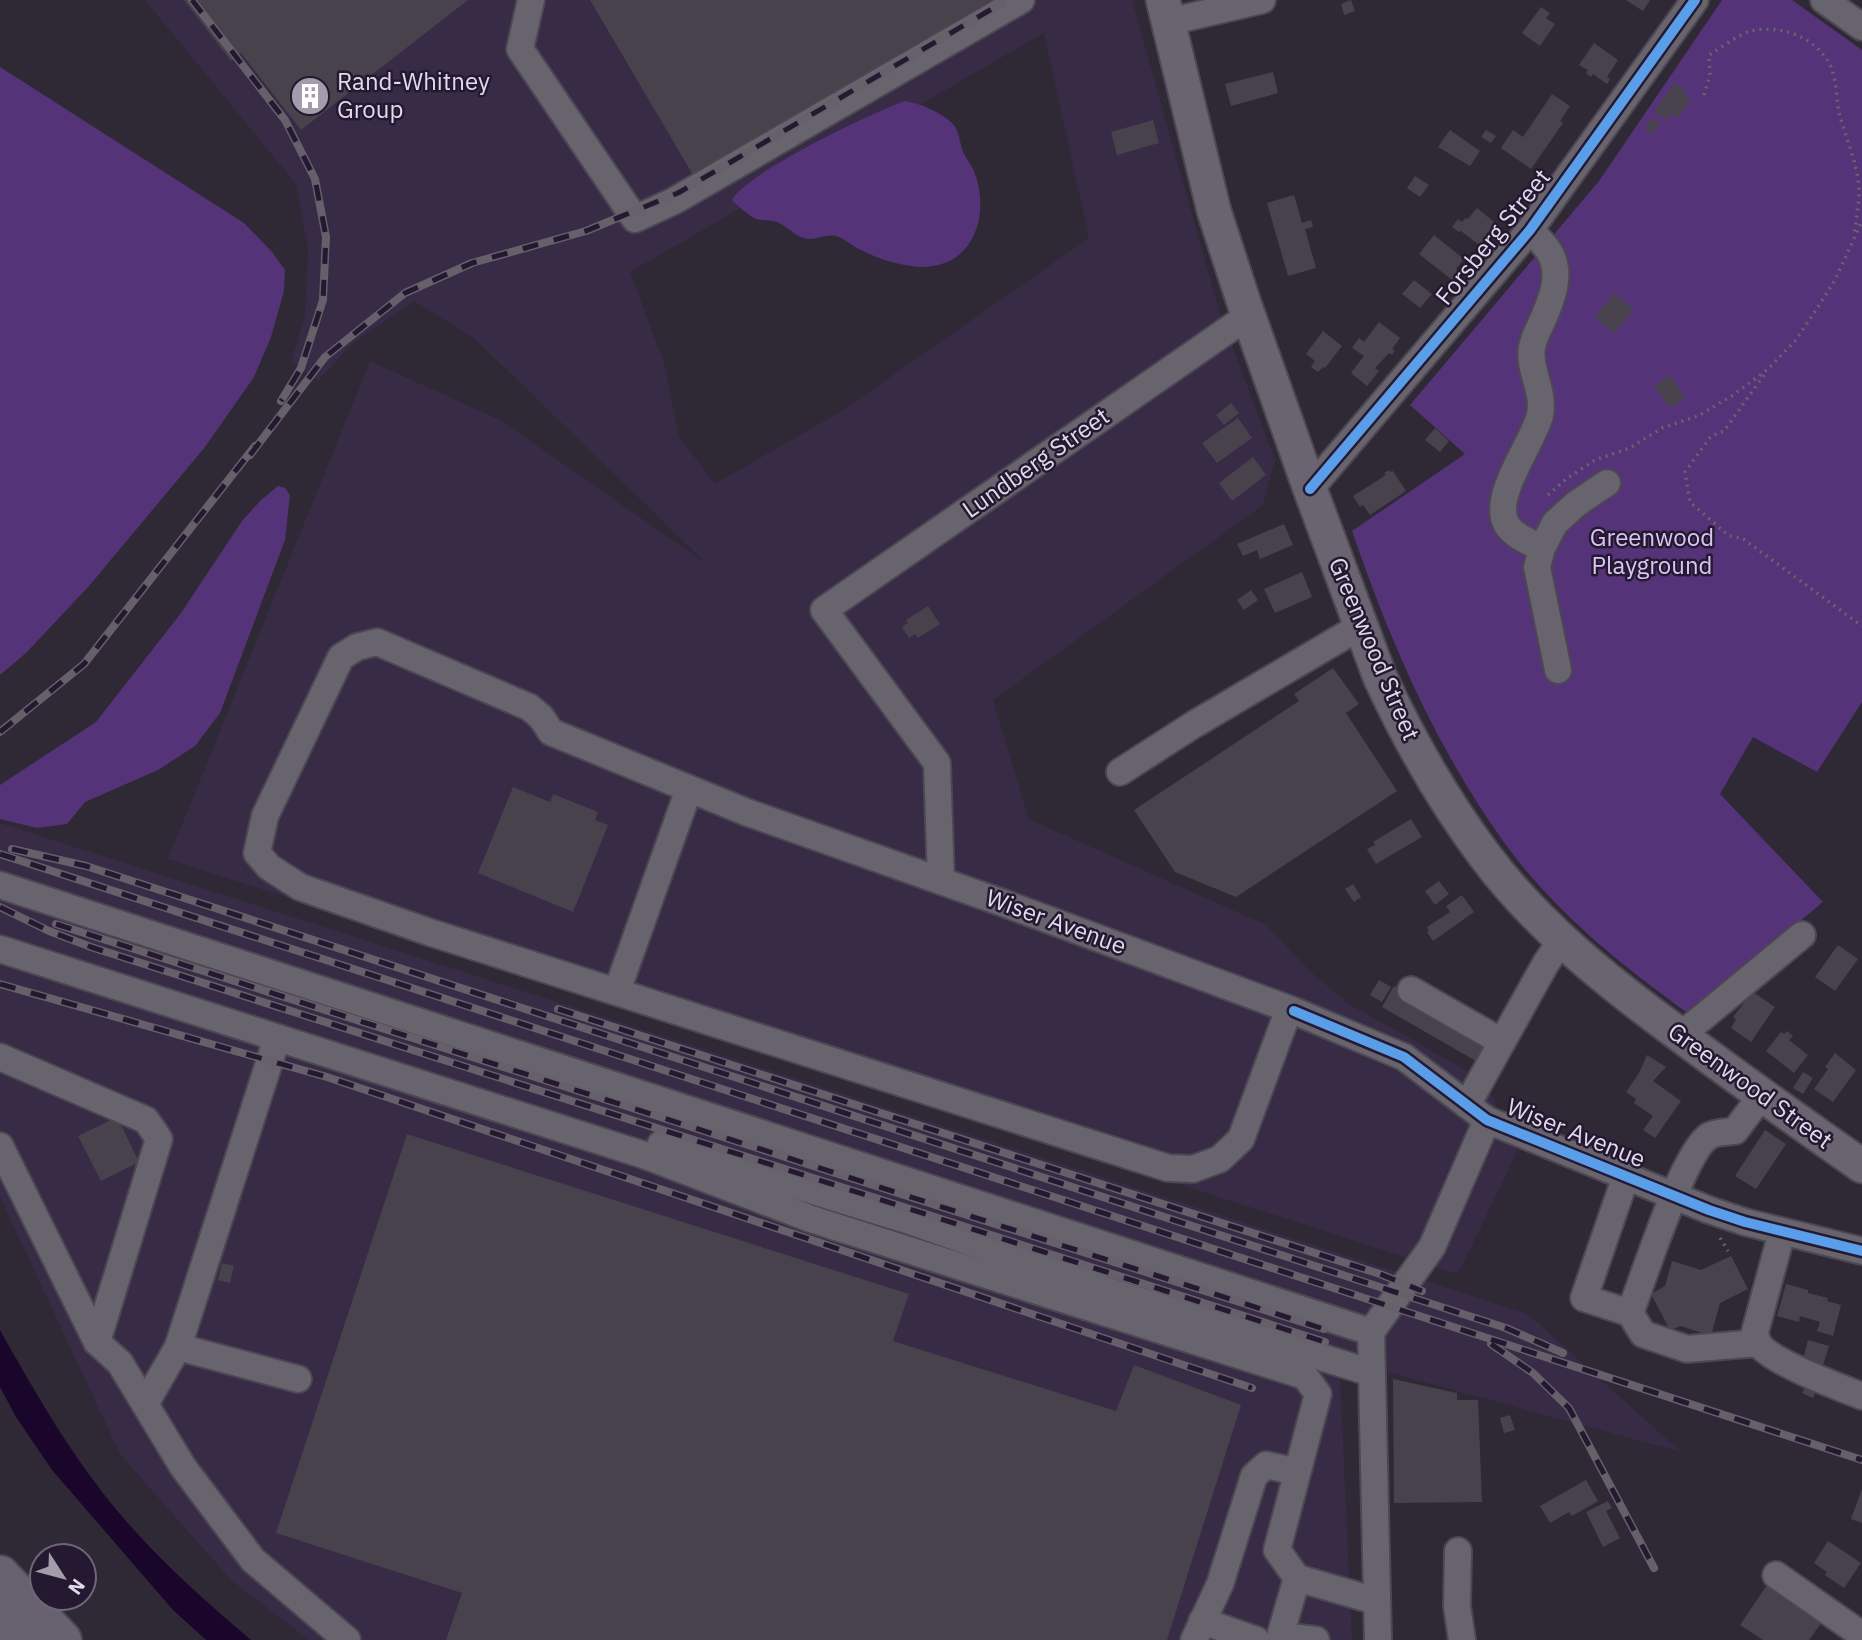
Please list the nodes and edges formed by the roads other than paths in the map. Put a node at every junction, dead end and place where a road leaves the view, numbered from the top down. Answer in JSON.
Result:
{"nodes":[{"id":1,"x":531,"y":0,"type":"edge"},
{"id":2,"x":1021,"y":0,"type":"edge"},
{"id":3,"x":1262,"y":0,"type":"edge"},
{"id":4,"x":1695,"y":0,"type":"edge"},
{"id":5,"x":1824,"y":0,"type":"edge"},
{"id":6,"x":1165,"y":11,"type":"edge"},
{"id":7,"x":1862,"y":27,"type":"edge"},
{"id":8,"x":1530,"y":230,"type":"junction"},
{"id":9,"x":1248,"y":316,"type":"junction"},
{"id":10,"x":1607,"y":483,"type":"dead end"},
{"id":11,"x":1310,"y":489,"type":"junction"},
{"id":12,"x":1542,"y":548,"type":"junction"},
{"id":13,"x":1361,"y":626,"type":"junction"},
{"id":14,"x":1558,"y":670,"type":"dead end"},
{"id":15,"x":1120,"y":772,"type":"dead end"},
{"id":16,"x":689,"y":789,"type":"junction"},
{"id":17,"x":941,"y":881,"type":"junction"},
{"id":18,"x":0,"y":885,"type":"edge"},
{"id":19,"x":1802,"y":935,"type":"dead end"},
{"id":20,"x":1562,"y":940,"type":"junction"},
{"id":21,"x":0,"y":949,"type":"edge"},
{"id":22,"x":1411,"y":990,"type":"dead end"},
{"id":23,"x":617,"y":992,"type":"junction"},
{"id":24,"x":1291,"y":1010,"type":"junction"},
{"id":25,"x":1680,"y":1035,"type":"junction"},
{"id":26,"x":277,"y":1038,"type":"junction"},
{"id":27,"x":1502,"y":1042,"type":"junction"},
{"id":28,"x":0,"y":1057,"type":"edge"},
{"id":29,"x":388,"y":1074,"type":"junction"},
{"id":30,"x":1762,"y":1095,"type":"junction"},
{"id":31,"x":1477,"y":1112,"type":"junction"},
{"id":32,"x":0,"y":1146,"type":"edge"},
{"id":33,"x":1862,"y":1166,"type":"edge"},
{"id":34,"x":1626,"y":1176,"type":"junction"},
{"id":35,"x":1674,"y":1195,"type":"junction"},
{"id":36,"x":1782,"y":1232,"type":"junction"},
{"id":37,"x":1862,"y":1251,"type":"edge"},
{"id":38,"x":1630,"y":1313,"type":"junction"},
{"id":39,"x":1371,"y":1332,"type":"junction"},
{"id":40,"x":97,"y":1342,"type":"junction"},
{"id":41,"x":1758,"y":1343,"type":"junction"},
{"id":42,"x":178,"y":1346,"type":"junction"},
{"id":43,"x":1372,"y":1373,"type":"junction"},
{"id":44,"x":298,"y":1379,"type":"dead end"},
{"id":45,"x":1862,"y":1396,"type":"edge"},
{"id":46,"x":145,"y":1404,"type":"junction"},
{"id":47,"x":1297,"y":1472,"type":"junction"},
{"id":48,"x":1458,"y":1551,"type":"dead end"},
{"id":49,"x":0,"y":1575,"type":"edge"},
{"id":50,"x":1776,"y":1575,"type":"dead end"},
{"id":51,"x":1297,"y":1578,"type":"junction"},
{"id":52,"x":1376,"y":1601,"type":"junction"},
{"id":53,"x":19,"y":1622,"type":"edge"},
{"id":54,"x":1198,"y":1631,"type":"edge"},
{"id":55,"x":1862,"y":1635,"type":"edge"},
{"id":56,"x":1272,"y":1639,"type":"edge"},
{"id":57,"x":62,"y":1640,"type":"edge"},
{"id":58,"x":68,"y":1640,"type":"edge"},
{"id":59,"x":347,"y":1640,"type":"edge"},
{"id":60,"x":1315,"y":1640,"type":"edge"},
{"id":61,"x":1378,"y":1640,"type":"edge"},
{"id":62,"x":1462,"y":1640,"type":"edge"},
{"id":63,"x":1858,"y":1640,"type":"edge"}],
"edges":[{"from":1,"to":2,"type":"street"},
{"from":3,"to":6,"type":"street"},
{"from":4,"to":8,"type":"street","name":"Forsberg Street"},
{"from":5,"to":7,"type":"street"},
{"from":6,"to":9,"type":"main road","name":"Greenwood Street"},
{"from":8,"to":11,"type":"street","name":"Forsberg Street"},
{"from":8,"to":12,"type":"street"},
{"from":9,"to":11,"type":"main road","name":"Greenwood Street"},
{"from":9,"to":17,"type":"street","name":"Lundberg Street"},
{"from":10,"to":12,"type":"street"},
{"from":11,"to":13,"type":"main road","name":"Greenwood Street"},
{"from":12,"to":14,"type":"street"},
{"from":13,"to":15,"type":"street"},
{"from":13,"to":20,"type":"main road","name":"Greenwood Street"},
{"from":16,"to":17,"type":"street","name":"Wiser Avenue"},
{"from":16,"to":23,"type":"street"},
{"from":16,"to":23,"type":"street","name":"Wiser Avenue"},
{"from":17,"to":24,"type":"street","name":"Wiser Avenue"},
{"from":18,"to":39,"type":"street"},
{"from":19,"to":25,"type":"street"},
{"from":20,"to":25,"type":"main road","name":"Greenwood Street"},
{"from":20,"to":27,"type":"street"},
{"from":21,"to":26,"type":"street"},
{"from":22,"to":27,"type":"street"},
{"from":23,"to":24,"type":"street"},
{"from":24,"to":31,"type":"street","name":"Wiser Avenue"},
{"from":25,"to":30,"type":"main road","name":"Greenwood Street"},
{"from":26,"to":29,"type":"street"},
{"from":26,"to":42,"type":"street"},
{"from":27,"to":31,"type":"street"},
{"from":28,"to":40,"type":"street"},
{"from":29,"to":43,"type":"street"},
{"from":29,"to":47,"type":"street"},
{"from":30,"to":33,"type":"main road","name":"Greenwood Street"},
{"from":30,"to":35,"type":"street"},
{"from":31,"to":34,"type":"street","name":"Wiser Avenue"},
{"from":31,"to":39,"type":"street"},
{"from":32,"to":40,"type":"street"},
{"from":34,"to":35,"type":"street","name":"Wiser Avenue"},
{"from":34,"to":38,"type":"street"},
{"from":35,"to":36,"type":"street","name":"Wiser Avenue"},
{"from":35,"to":38,"type":"street"},
{"from":36,"to":37,"type":"street","name":"Wiser Avenue"},
{"from":36,"to":41,"type":"street"},
{"from":38,"to":41,"type":"street"},
{"from":39,"to":43,"type":"street"},
{"from":40,"to":46,"type":"street"},
{"from":41,"to":45,"type":"street"},
{"from":42,"to":44,"type":"street"},
{"from":42,"to":46,"type":"street"},
{"from":43,"to":52,"type":"street"},
{"from":46,"to":59,"type":"street"},
{"from":47,"to":51,"type":"street"},
{"from":47,"to":54,"type":"street"},
{"from":48,"to":62,"type":"street"},
{"from":49,"to":53,"type":"highway"},
{"from":50,"to":55,"type":"street"},
{"from":51,"to":52,"type":"street"},
{"from":51,"to":56,"type":"street"},
{"from":52,"to":61,"type":"street"},
{"from":53,"to":57,"type":"highway"},
{"from":53,"to":58,"type":"highway"},
{"from":54,"to":56,"type":"street"},
{"from":55,"to":63,"type":"street"},
{"from":56,"to":60,"type":"street"}]}
